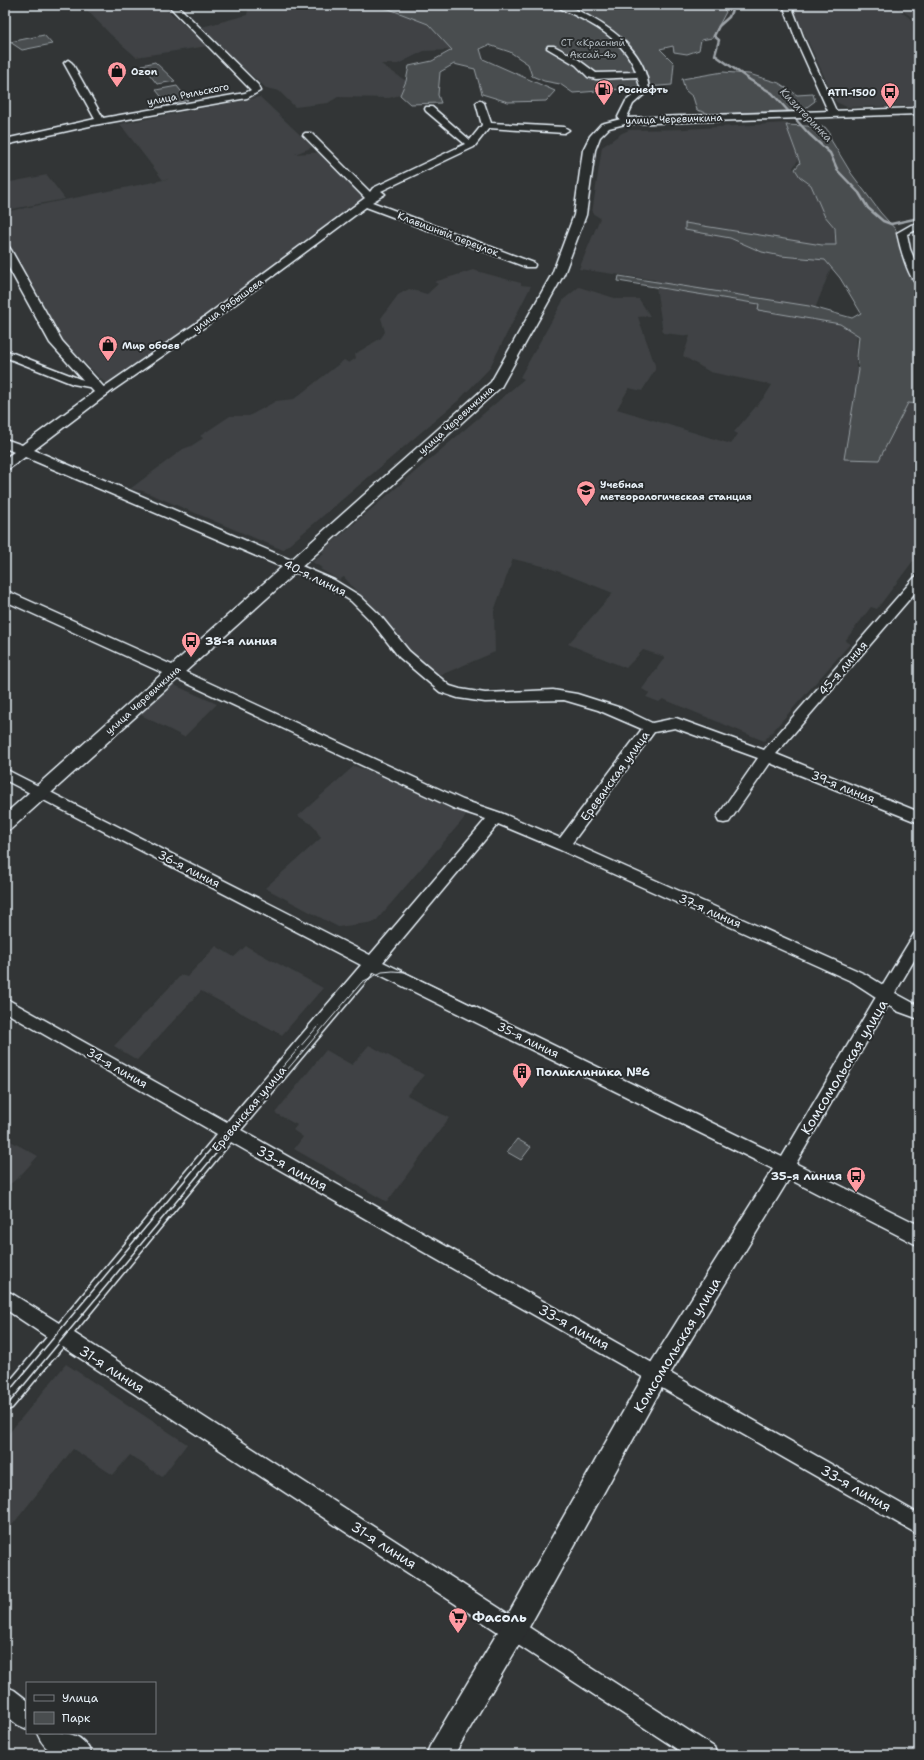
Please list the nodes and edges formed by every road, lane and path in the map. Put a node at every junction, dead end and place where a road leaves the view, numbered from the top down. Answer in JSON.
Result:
{"nodes":[{"id":1,"x":172,"y":5,"type":"edge"},
{"id":2,"x":560,"y":5,"type":"edge"},
{"id":3,"x":787,"y":5,"type":"edge"},
{"id":4,"x":551,"y":48,"type":"dead end"},
{"id":5,"x":68,"y":63,"type":"dead end"},
{"id":6,"x":641,"y":74,"type":"junction"},
{"id":7,"x":480,"y":103,"type":"dead end"},
{"id":8,"x":430,"y":109,"type":"dead end"},
{"id":9,"x":919,"y":111,"type":"edge"},
{"id":10,"x":832,"y":114,"type":"junction"},
{"id":11,"x":100,"y":121,"type":"junction"},
{"id":12,"x":625,"y":121,"type":"junction"},
{"id":13,"x":487,"y":125,"type":"junction"},
{"id":14,"x":564,"y":130,"type":"dead end"},
{"id":15,"x":308,"y":135,"type":"dead end"},
{"id":16,"x":5,"y":142,"type":"edge"},
{"id":17,"x":475,"y":147,"type":"junction"},
{"id":18,"x":368,"y":200,"type":"junction"},
{"id":19,"x":919,"y":226,"type":"edge"},
{"id":20,"x":5,"y":250,"type":"edge"},
{"id":21,"x":530,"y":265,"type":"dead end"},
{"id":22,"x":919,"y":282,"type":"edge"},
{"id":23,"x":5,"y":353,"type":"edge"},
{"id":24,"x":98,"y":389,"type":"junction"},
{"id":25,"x":5,"y":443,"type":"edge"},
{"id":26,"x":24,"y":451,"type":"junction"},
{"id":27,"x":5,"y":465,"type":"edge"},
{"id":28,"x":292,"y":566,"type":"junction"},
{"id":29,"x":919,"y":580,"type":"edge"},
{"id":30,"x":5,"y":595,"type":"edge"},
{"id":31,"x":174,"y":672,"type":"junction"},
{"id":32,"x":676,"y":723,"type":"joint"},
{"id":33,"x":650,"y":728,"type":"junction"},
{"id":34,"x":767,"y":756,"type":"junction"},
{"id":35,"x":5,"y":774,"type":"edge"},
{"id":36,"x":40,"y":792,"type":"junction"},
{"id":37,"x":496,"y":818,"type":"junction"},
{"id":38,"x":724,"y":818,"type":"dead end"},
{"id":39,"x":919,"y":818,"type":"edge"},
{"id":40,"x":5,"y":824,"type":"edge"},
{"id":41,"x":563,"y":845,"type":"junction"},
{"id":42,"x":919,"y":938,"type":"edge"},
{"id":43,"x":373,"y":964,"type":"junction"},
{"id":44,"x":886,"y":996,"type":"junction"},
{"id":45,"x":5,"y":1004,"type":"edge"},
{"id":46,"x":919,"y":1013,"type":"edge"},
{"id":47,"x":229,"y":1132,"type":"junction"},
{"id":48,"x":785,"y":1167,"type":"junction"},
{"id":49,"x":919,"y":1236,"type":"edge"},
{"id":50,"x":5,"y":1299,"type":"edge"},
{"id":51,"x":61,"y":1336,"type":"junction"},
{"id":52,"x":658,"y":1374,"type":"junction"},
{"id":53,"x":5,"y":1402,"type":"edge"},
{"id":54,"x":919,"y":1524,"type":"edge"},
{"id":55,"x":514,"y":1629,"type":"junction"},
{"id":56,"x":5,"y":1699,"type":"edge"},
{"id":57,"x":26,"y":1715,"type":"edge"},
{"id":58,"x":51,"y":1734,"type":"edge"},
{"id":59,"x":80,"y":1755,"type":"edge"},
{"id":60,"x":439,"y":1755,"type":"edge"},
{"id":61,"x":706,"y":1755,"type":"edge"}],
"edges":[{"from":1,"to":11,"type":"street","name":"улица Рыльского"},
{"from":2,"to":6,"type":"street"},
{"from":3,"to":10,"type":"street"},
{"from":4,"to":6,"type":"street"},
{"from":5,"to":11,"type":"street"},
{"from":6,"to":12,"type":"street"},
{"from":7,"to":13,"type":"street"},
{"from":8,"to":17,"type":"street"},
{"from":9,"to":10,"type":"street","name":"улица Черевичкина"},
{"from":10,"to":12,"type":"street","name":"улица Черевичкина"},
{"from":11,"to":16,"type":"street","name":"улица Рыльского"},
{"from":12,"to":28,"type":"street","name":"улица Черевичкина"},
{"from":13,"to":14,"type":"street"},
{"from":13,"to":17,"type":"street","name":"улица Рябышева"},
{"from":15,"to":18,"type":"street","name":"Клавишный переулок"},
{"from":17,"to":18,"type":"street","name":"улица Рябышева"},
{"from":18,"to":21,"type":"street","name":"Клавишный переулок"},
{"from":18,"to":24,"type":"street","name":"улица Рябышева"},
{"from":19,"to":22,"type":"street"},
{"from":20,"to":24,"type":"street"},
{"from":23,"to":24,"type":"street"},
{"from":24,"to":26,"type":"street","name":"улица Рябышева"},
{"from":25,"to":26,"type":"street","name":"40-я линия"},
{"from":26,"to":27,"type":"street","name":"улица Рябышева"},
{"from":26,"to":28,"type":"street","name":"40-я линия"},
{"from":28,"to":31,"type":"street","name":"улица Черевичкина"},
{"from":28,"to":33,"type":"street","name":"40-я линия"},
{"from":29,"to":34,"type":"street","name":"45-я линия"},
{"from":30,"to":31,"type":"street"},
{"from":31,"to":36,"type":"street","name":"улица Черевичкина"},
{"from":31,"to":37,"type":"street"},
{"from":32,"to":33,"type":"street","name":"Ереванская улица"},
{"from":32,"to":34,"type":"street","name":"39-я линия"},
{"from":33,"to":41,"type":"street","name":"Ереванская улица"},
{"from":34,"to":38,"type":"street"},
{"from":34,"to":39,"type":"street","name":"39-я линия"},
{"from":35,"to":36,"type":"street","name":"36-я линия"},
{"from":36,"to":40,"type":"street","name":"улица Черевичкина"},
{"from":36,"to":43,"type":"street","name":"36-я линия"},
{"from":37,"to":41,"type":"street","name":"37-я линия"},
{"from":37,"to":43,"type":"street","name":"Ереванская улица"},
{"from":41,"to":44,"type":"street","name":"37-я линия"},
{"from":42,"to":44,"type":"street","name":"Комсомольская улица"},
{"from":43,"to":47,"type":"street","name":"Ереванская улица"},
{"from":43,"to":48,"type":"street","name":"35-я линия"},
{"from":44,"to":46,"type":"street","name":"37-я линия"},
{"from":44,"to":48,"type":"street","name":"Комсомольская улица"},
{"from":45,"to":47,"type":"street","name":"34-я линия"},
{"from":47,"to":51,"type":"street","name":"Ереванская улица"},
{"from":47,"to":52,"type":"street","name":"33-я линия"},
{"from":48,"to":49,"type":"street","name":"35-я линия"},
{"from":48,"to":52,"type":"street","name":"Комсомольская улица"},
{"from":50,"to":51,"type":"street","name":"31-я линия"},
{"from":51,"to":53,"type":"street","name":"Ереванская улица"},
{"from":51,"to":55,"type":"street","name":"31-я линия"},
{"from":52,"to":54,"type":"street","name":"33-я линия"},
{"from":52,"to":55,"type":"street","name":"Комсомольская улица"},
{"from":55,"to":60,"type":"street","name":"Комсомольская улица"},
{"from":55,"to":61,"type":"street","name":"31-я линия"},
{"from":56,"to":57,"type":"street"},
{"from":58,"to":59,"type":"street"}]}
